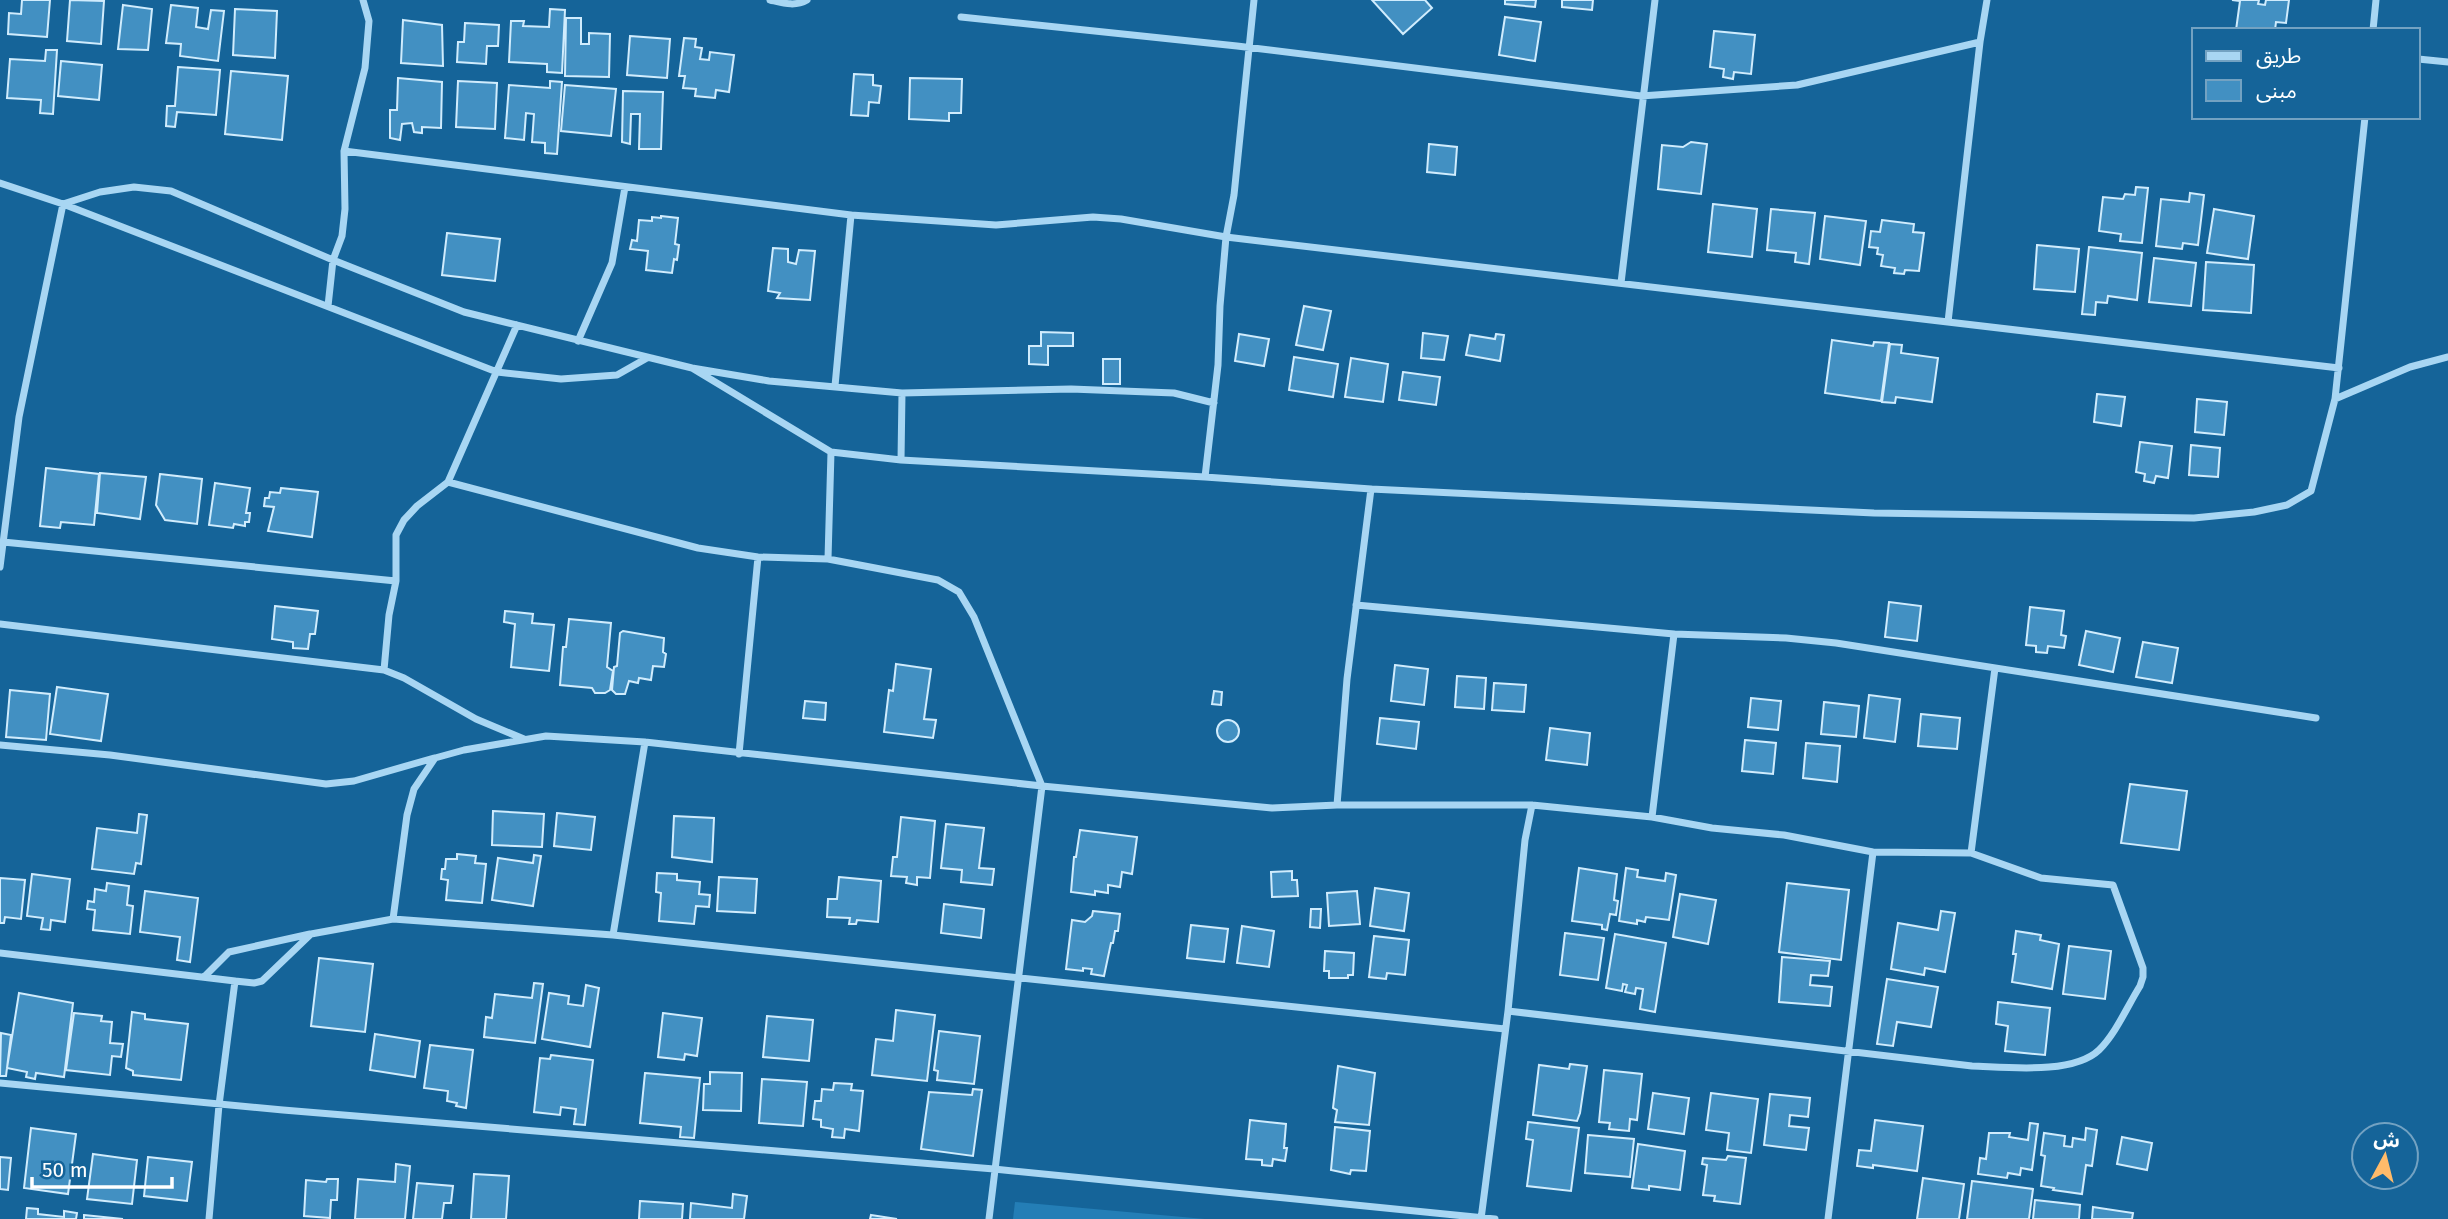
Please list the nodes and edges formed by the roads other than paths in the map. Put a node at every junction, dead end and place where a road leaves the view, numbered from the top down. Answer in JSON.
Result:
{"nodes":[{"id":1,"x":363,"y":0,"type":"edge"},
{"id":2,"x":770,"y":0,"type":"edge"},
{"id":3,"x":807,"y":0,"type":"edge"},
{"id":4,"x":1254,"y":0,"type":"edge"},
{"id":5,"x":1655,"y":0,"type":"edge"},
{"id":6,"x":1987,"y":0,"type":"edge"},
{"id":7,"x":2376,"y":0,"type":"edge"},
{"id":8,"x":961,"y":17,"type":"dead end"},
{"id":9,"x":2373,"y":28,"type":"edge"},
{"id":10,"x":1980,"y":42,"type":"junction"},
{"id":11,"x":1248,"y":48,"type":"junction"},
{"id":12,"x":2420,"y":60,"type":"edge"},
{"id":13,"x":2448,"y":62,"type":"edge"},
{"id":14,"x":1642,"y":96,"type":"junction"},
{"id":15,"x":2365,"y":119,"type":"edge"},
{"id":16,"x":344,"y":151,"type":"junction"},
{"id":17,"x":0,"y":183,"type":"edge"},
{"id":18,"x":625,"y":187,"type":"junction"},
{"id":19,"x":63,"y":204,"type":"junction"},
{"id":20,"x":851,"y":215,"type":"junction"},
{"id":21,"x":1227,"y":237,"type":"junction"},
{"id":22,"x":332,"y":260,"type":"junction"},
{"id":23,"x":1621,"y":283,"type":"junction"},
{"id":24,"x":328,"y":306,"type":"junction"},
{"id":25,"x":1948,"y":322,"type":"junction"},
{"id":26,"x":517,"y":325,"type":"junction"},
{"id":27,"x":578,"y":341,"type":"junction"},
{"id":28,"x":2448,"y":357,"type":"edge"},
{"id":29,"x":647,"y":358,"type":"junction"},
{"id":30,"x":2339,"y":368,"type":"junction"},
{"id":31,"x":692,"y":369,"type":"junction"},
{"id":32,"x":497,"y":372,"type":"junction"},
{"id":33,"x":835,"y":386,"type":"junction"},
{"id":34,"x":902,"y":393,"type":"junction"},
{"id":35,"x":2335,"y":399,"type":"junction"},
{"id":36,"x":1214,"y":403,"type":"junction"},
{"id":37,"x":831,"y":452,"type":"junction"},
{"id":38,"x":901,"y":460,"type":"junction"},
{"id":39,"x":1205,"y":477,"type":"junction"},
{"id":40,"x":448,"y":482,"type":"junction"},
{"id":41,"x":1371,"y":489,"type":"junction"},
{"id":42,"x":3,"y":542,"type":"junction"},
{"id":43,"x":758,"y":556,"type":"junction"},
{"id":44,"x":828,"y":559,"type":"junction"},
{"id":45,"x":0,"y":567,"type":"edge"},
{"id":46,"x":396,"y":581,"type":"junction"},
{"id":47,"x":1356,"y":605,"type":"junction"},
{"id":48,"x":0,"y":624,"type":"edge"},
{"id":49,"x":1674,"y":634,"type":"junction"},
{"id":50,"x":1995,"y":668,"type":"junction"},
{"id":51,"x":384,"y":670,"type":"junction"},
{"id":52,"x":2316,"y":718,"type":"dead end"},
{"id":53,"x":525,"y":739,"type":"junction"},
{"id":54,"x":645,"y":742,"type":"junction"},
{"id":55,"x":0,"y":745,"type":"edge"},
{"id":56,"x":739,"y":754,"type":"junction"},
{"id":57,"x":435,"y":758,"type":"junction"},
{"id":58,"x":1042,"y":786,"type":"junction"},
{"id":59,"x":1337,"y":805,"type":"junction"},
{"id":60,"x":1532,"y":805,"type":"junction"},
{"id":61,"x":1652,"y":817,"type":"junction"},
{"id":62,"x":1872,"y":852,"type":"junction"},
{"id":63,"x":1970,"y":853,"type":"junction"},
{"id":64,"x":393,"y":919,"type":"junction"},
{"id":65,"x":311,"y":934,"type":"junction"},
{"id":66,"x":614,"y":935,"type":"junction"},
{"id":67,"x":0,"y":953,"type":"edge"},
{"id":68,"x":204,"y":977,"type":"junction"},
{"id":69,"x":1019,"y":979,"type":"junction"},
{"id":70,"x":235,"y":981,"type":"junction"},
{"id":71,"x":1507,"y":1011,"type":"junction"},
{"id":72,"x":1505,"y":1029,"type":"junction"},
{"id":73,"x":1848,"y":1051,"type":"junction"},
{"id":74,"x":0,"y":1083,"type":"edge"},
{"id":75,"x":219,"y":1105,"type":"junction"},
{"id":76,"x":994,"y":1169,"type":"junction"},
{"id":77,"x":1482,"y":1218,"type":"edge"},
{"id":78,"x":209,"y":1219,"type":"edge"},
{"id":79,"x":989,"y":1219,"type":"edge"},
{"id":80,"x":1495,"y":1219,"type":"edge"},
{"id":81,"x":1828,"y":1219,"type":"edge"}],
"edges":[{"from":1,"to":16,"type":"street"},
{"from":2,"to":3,"type":"street"},
{"from":4,"to":11,"type":"street"},
{"from":5,"to":14,"type":"street"},
{"from":6,"to":10,"type":"street"},
{"from":7,"to":9,"type":"street"},
{"from":8,"to":11,"type":"street"},
{"from":10,"to":14,"type":"street"},
{"from":10,"to":25,"type":"street"},
{"from":11,"to":14,"type":"street"},
{"from":11,"to":21,"type":"street"},
{"from":12,"to":13,"type":"street"},
{"from":14,"to":23,"type":"street"},
{"from":15,"to":30,"type":"street"},
{"from":16,"to":18,"type":"street"},
{"from":16,"to":22,"type":"street"},
{"from":17,"to":19,"type":"street"},
{"from":18,"to":20,"type":"street"},
{"from":18,"to":27,"type":"street"},
{"from":19,"to":22,"type":"street"},
{"from":19,"to":24,"type":"street"},
{"from":19,"to":42,"type":"street"},
{"from":20,"to":21,"type":"street"},
{"from":20,"to":33,"type":"street"},
{"from":21,"to":23,"type":"street"},
{"from":21,"to":36,"type":"street"},
{"from":22,"to":24,"type":"street"},
{"from":22,"to":26,"type":"street"},
{"from":23,"to":25,"type":"street"},
{"from":24,"to":32,"type":"street"},
{"from":25,"to":30,"type":"street"},
{"from":26,"to":27,"type":"street"},
{"from":26,"to":32,"type":"street"},
{"from":27,"to":29,"type":"street"},
{"from":28,"to":35,"type":"street"},
{"from":29,"to":31,"type":"street"},
{"from":29,"to":32,"type":"street"},
{"from":30,"to":35,"type":"street"},
{"from":31,"to":33,"type":"street"},
{"from":31,"to":37,"type":"street"},
{"from":32,"to":40,"type":"street"},
{"from":33,"to":34,"type":"street"},
{"from":34,"to":36,"type":"street"},
{"from":34,"to":38,"type":"street"},
{"from":35,"to":41,"type":"street"},
{"from":36,"to":39,"type":"street"},
{"from":37,"to":38,"type":"street"},
{"from":37,"to":44,"type":"street"},
{"from":38,"to":39,"type":"street"},
{"from":39,"to":41,"type":"street"},
{"from":40,"to":43,"type":"street"},
{"from":40,"to":46,"type":"street"},
{"from":41,"to":47,"type":"street"},
{"from":42,"to":45,"type":"street"},
{"from":42,"to":46,"type":"street"},
{"from":43,"to":44,"type":"street"},
{"from":43,"to":56,"type":"street"},
{"from":44,"to":58,"type":"street"},
{"from":46,"to":51,"type":"street"},
{"from":47,"to":49,"type":"street"},
{"from":47,"to":59,"type":"street"},
{"from":48,"to":51,"type":"street"},
{"from":49,"to":50,"type":"street"},
{"from":49,"to":61,"type":"street"},
{"from":50,"to":52,"type":"street"},
{"from":50,"to":63,"type":"street"},
{"from":51,"to":53,"type":"street"},
{"from":53,"to":54,"type":"street"},
{"from":53,"to":57,"type":"street"},
{"from":54,"to":56,"type":"street"},
{"from":54,"to":66,"type":"street"},
{"from":55,"to":57,"type":"street"},
{"from":56,"to":58,"type":"street"},
{"from":57,"to":64,"type":"street"},
{"from":58,"to":59,"type":"street"},
{"from":58,"to":69,"type":"street"},
{"from":59,"to":60,"type":"street"},
{"from":60,"to":61,"type":"street"},
{"from":60,"to":71,"type":"street"},
{"from":61,"to":62,"type":"street"},
{"from":62,"to":63,"type":"street"},
{"from":62,"to":73,"type":"street"},
{"from":63,"to":73,"type":"street"},
{"from":64,"to":65,"type":"street"},
{"from":64,"to":66,"type":"street"},
{"from":65,"to":68,"type":"street"},
{"from":65,"to":70,"type":"street"},
{"from":66,"to":69,"type":"street"},
{"from":67,"to":68,"type":"street"},
{"from":68,"to":70,"type":"street"},
{"from":69,"to":72,"type":"street"},
{"from":69,"to":76,"type":"street"},
{"from":70,"to":75,"type":"street"},
{"from":71,"to":72,"type":"street"},
{"from":71,"to":73,"type":"street"},
{"from":72,"to":77,"type":"street"},
{"from":73,"to":81,"type":"street"},
{"from":74,"to":75,"type":"street"},
{"from":75,"to":76,"type":"street"},
{"from":75,"to":78,"type":"street"},
{"from":76,"to":77,"type":"street"},
{"from":76,"to":79,"type":"street"},
{"from":77,"to":80,"type":"street"}]}
